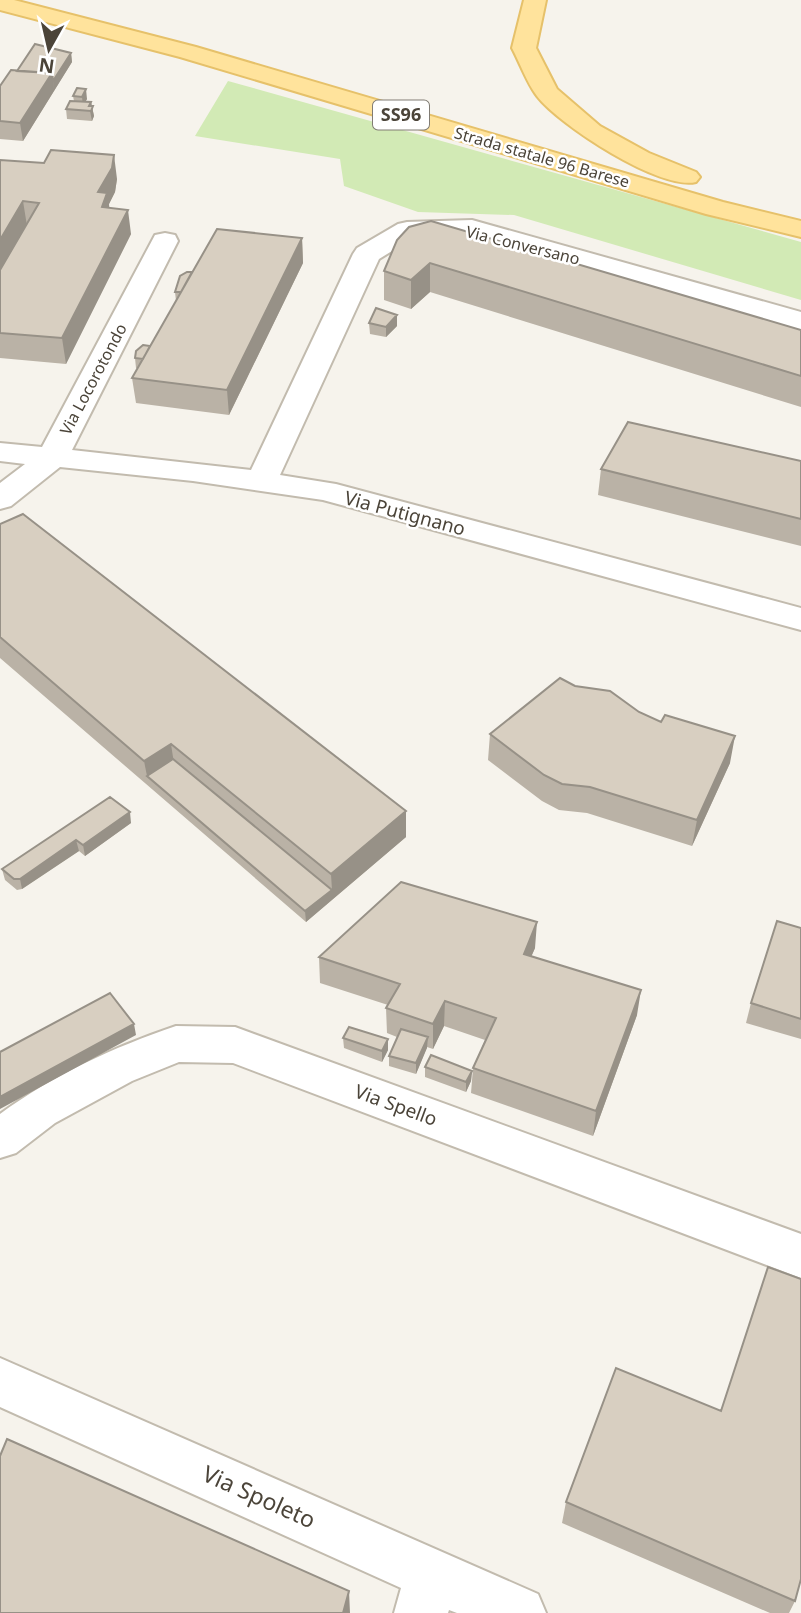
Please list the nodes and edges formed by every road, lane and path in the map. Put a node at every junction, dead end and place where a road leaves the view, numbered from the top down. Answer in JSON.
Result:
{"nodes":[{"id":1,"x":535,"y":0,"type":"edge"},
{"id":2,"x":0,"y":3,"type":"edge"},
{"id":3,"x":801,"y":218,"type":"edge"},
{"id":4,"x":801,"y":229,"type":"edge"},
{"id":5,"x":165,"y":241,"type":"dead end"},
{"id":6,"x":801,"y":321,"type":"edge"},
{"id":7,"x":0,"y":452,"type":"edge"},
{"id":8,"x":52,"y":458,"type":"junction"},
{"id":9,"x":262,"y":480,"type":"junction"},
{"id":10,"x":0,"y":499,"type":"edge"},
{"id":11,"x":801,"y":619,"type":"edge"},
{"id":12,"x":0,"y":1139,"type":"edge"},
{"id":13,"x":801,"y":1256,"type":"edge"},
{"id":14,"x":0,"y":1382,"type":"edge"},
{"id":15,"x":426,"y":1594,"type":"edge"},
{"id":16,"x":519,"y":1613,"type":"edge"}],
"edges":[{"from":1,"to":3,"type":"main road"},
{"from":2,"to":4,"type":"main road","name":"Strada statale 96 Barese","number":"SS96"},
{"from":5,"to":8,"type":"street","name":"Via Locorotondo"},
{"from":6,"to":9,"type":"street","name":"Via Conversano"},
{"from":7,"to":8,"type":"street","name":"Via Putignano"},
{"from":8,"to":9,"type":"street","name":"Via Putignano"},
{"from":8,"to":10,"type":"street","name":"Via Locorotondo"},
{"from":9,"to":11,"type":"street","name":"Via Putignano"},
{"from":12,"to":13,"type":"street","name":"Via Spello"},
{"from":14,"to":15,"type":"street","name":"Via Spoleto"},
{"from":15,"to":16,"type":"street","name":"Via Spoleto"}]}
